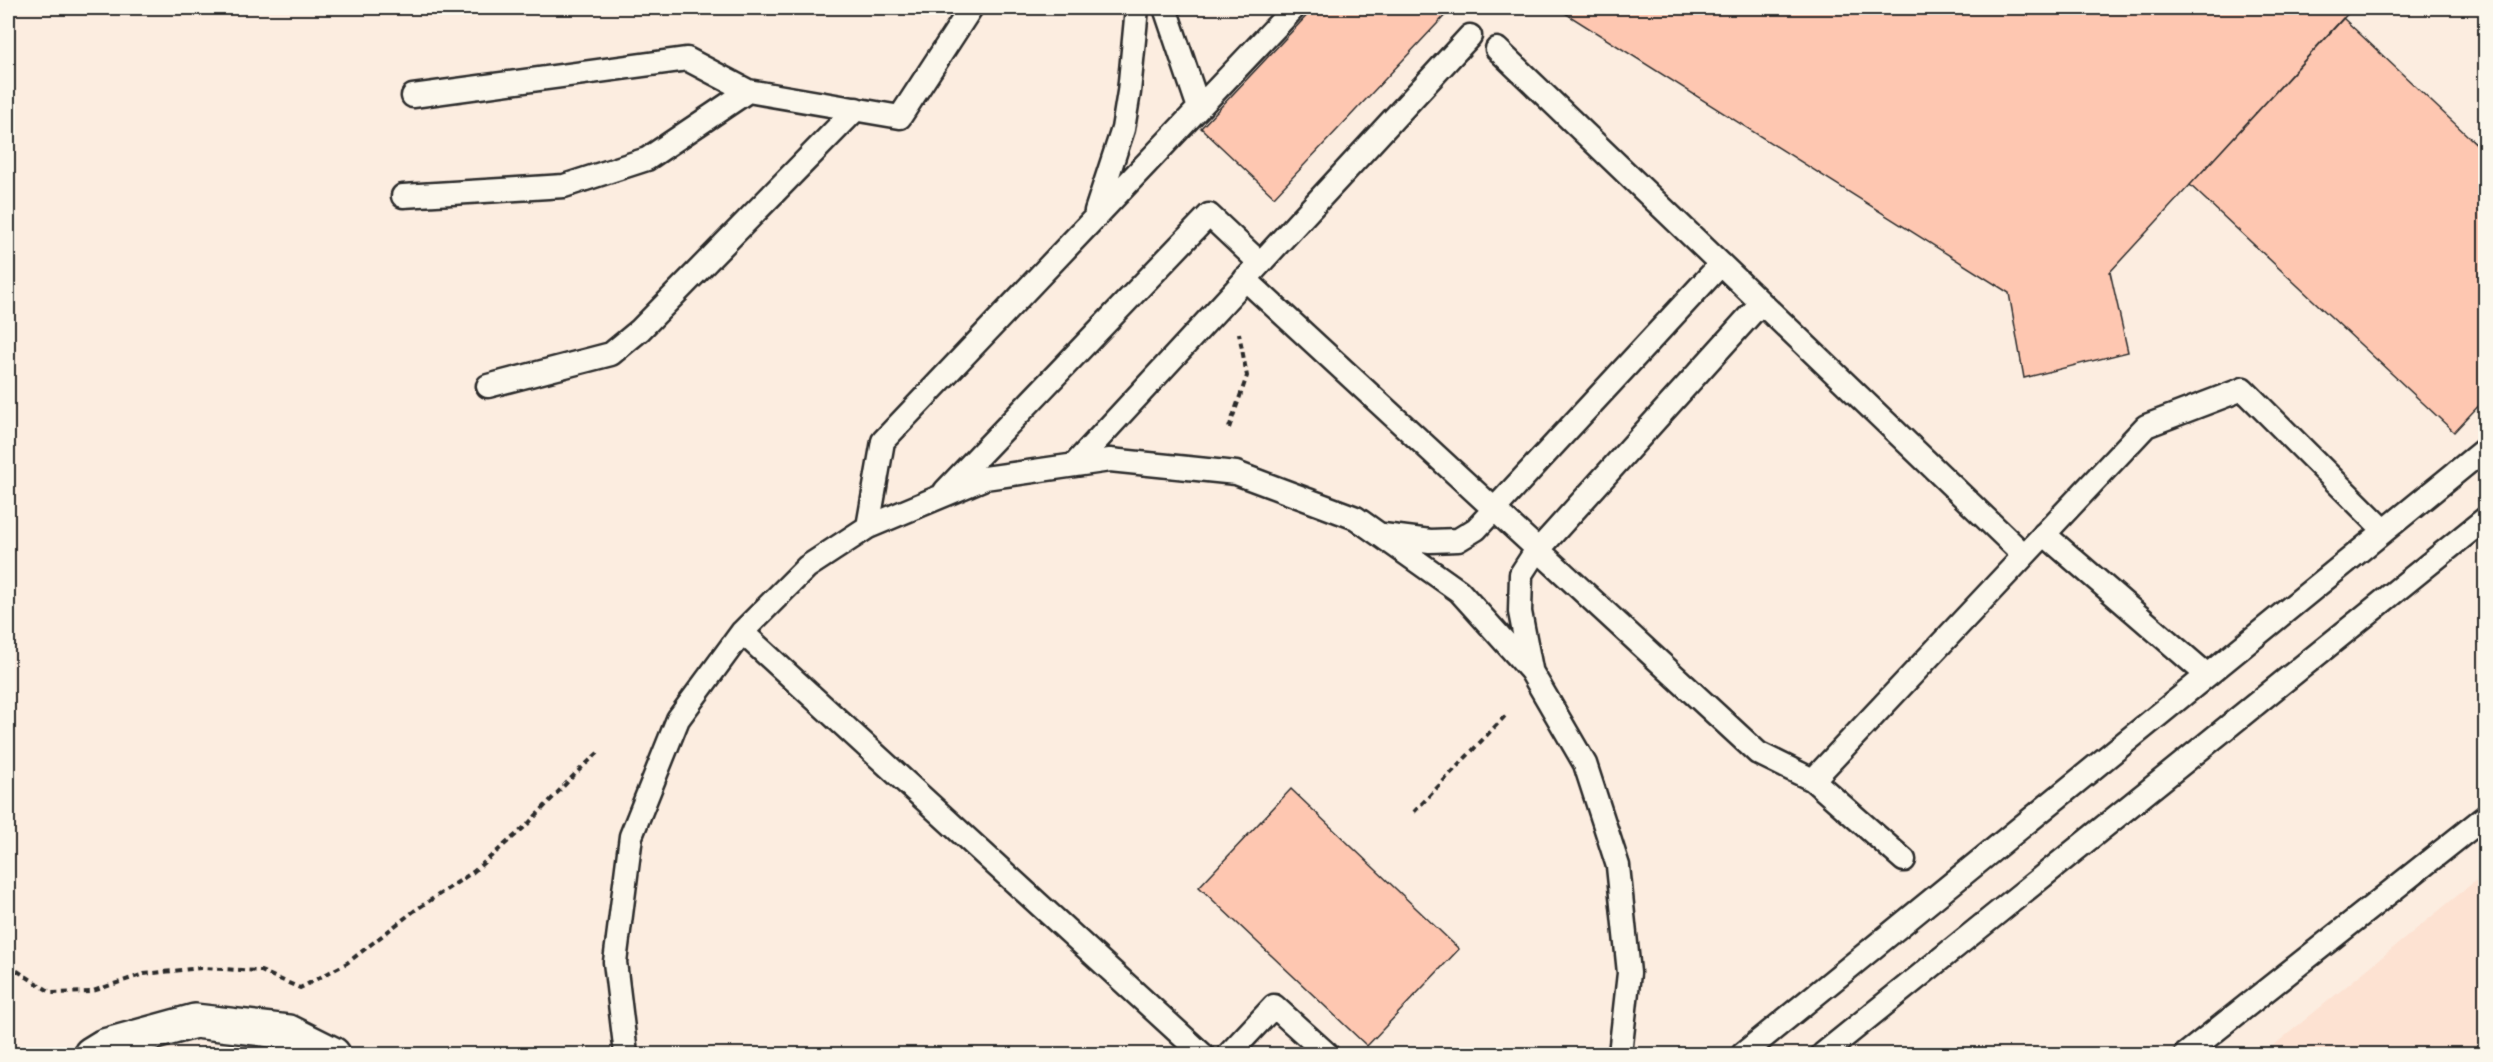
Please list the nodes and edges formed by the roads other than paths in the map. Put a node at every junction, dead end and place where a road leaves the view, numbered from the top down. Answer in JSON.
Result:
{"nodes":[{"id":1,"x":971,"y":8,"type":"edge"},
{"id":2,"x":1137,"y":8,"type":"edge"},
{"id":3,"x":1165,"y":8,"type":"edge"},
{"id":4,"x":1294,"y":8,"type":"edge"},
{"id":5,"x":1470,"y":36,"type":"dead end"},
{"id":6,"x":1497,"y":49,"type":"dead end"},
{"id":7,"x":748,"y":90,"type":"junction"},
{"id":8,"x":413,"y":96,"type":"dead end"},
{"id":9,"x":1199,"y":108,"type":"junction"},
{"id":10,"x":856,"y":109,"type":"junction"},
{"id":11,"x":403,"y":196,"type":"dead end"},
{"id":12,"x":1094,"y":218,"type":"junction"},
{"id":13,"x":1721,"y":264,"type":"junction"},
{"id":14,"x":1252,"y":271,"type":"junction"},
{"id":15,"x":1761,"y":303,"type":"junction"},
{"id":16,"x":488,"y":386,"type":"dead end"},
{"id":17,"x":2482,"y":456,"type":"edge"},
{"id":18,"x":1074,"y":465,"type":"junction"},
{"id":19,"x":939,"y":497,"type":"junction"},
{"id":20,"x":1494,"y":510,"type":"junction"},
{"id":21,"x":2486,"y":518,"type":"edge"},
{"id":22,"x":868,"y":526,"type":"junction"},
{"id":23,"x":2384,"y":530,"type":"junction"},
{"id":24,"x":2044,"y":534,"type":"junction"},
{"id":25,"x":1379,"y":535,"type":"junction"},
{"id":26,"x":1538,"y":551,"type":"junction"},
{"id":27,"x":2024,"y":555,"type":"junction"},
{"id":28,"x":742,"y":632,"type":"junction"},
{"id":29,"x":1531,"y":671,"type":"junction"},
{"id":30,"x":2207,"y":675,"type":"junction"},
{"id":31,"x":1813,"y":780,"type":"junction"},
{"id":32,"x":2486,"y":816,"type":"edge"},
{"id":33,"x":1904,"y":860,"type":"dead end"},
{"id":34,"x":91,"y":1054,"type":"edge"},
{"id":35,"x":333,"y":1054,"type":"edge"},
{"id":36,"x":626,"y":1054,"type":"edge"},
{"id":37,"x":1202,"y":1054,"type":"edge"},
{"id":38,"x":1229,"y":1054,"type":"edge"},
{"id":39,"x":1327,"y":1054,"type":"edge"},
{"id":40,"x":1620,"y":1054,"type":"edge"},
{"id":41,"x":1743,"y":1054,"type":"edge"},
{"id":42,"x":1823,"y":1054,"type":"edge"},
{"id":43,"x":2186,"y":1054,"type":"edge"}],
"edges":[{"from":1,"to":10,"type":"lane"},
{"from":2,"to":12,"type":"lane"},
{"from":3,"to":9,"type":"lane"},
{"from":4,"to":9,"type":"lane"},
{"from":5,"to":14,"type":"lane"},
{"from":6,"to":13,"type":"lane"},
{"from":7,"to":8,"type":"lane"},
{"from":7,"to":10,"type":"lane"},
{"from":7,"to":11,"type":"lane"},
{"from":9,"to":12,"type":"lane"},
{"from":10,"to":16,"type":"lane"},
{"from":12,"to":22,"type":"lane"},
{"from":13,"to":15,"type":"lane"},
{"from":13,"to":20,"type":"lane"},
{"from":14,"to":18,"type":"lane"},
{"from":14,"to":19,"type":"lane"},
{"from":14,"to":20,"type":"lane"},
{"from":15,"to":26,"type":"lane"},
{"from":15,"to":27,"type":"lane"},
{"from":17,"to":23,"type":"lane"},
{"from":18,"to":19,"type":"lane"},
{"from":18,"to":25,"type":"lane"},
{"from":19,"to":22,"type":"lane"},
{"from":20,"to":25,"type":"lane"},
{"from":20,"to":26,"type":"lane"},
{"from":21,"to":42,"type":"lane"},
{"from":22,"to":28,"type":"lane"},
{"from":23,"to":24,"type":"lane"},
{"from":23,"to":30,"type":"lane"},
{"from":24,"to":27,"type":"lane"},
{"from":24,"to":30,"type":"lane"},
{"from":25,"to":29,"type":"lane"},
{"from":26,"to":29,"type":"lane"},
{"from":26,"to":31,"type":"lane"},
{"from":27,"to":31,"type":"lane"},
{"from":28,"to":36,"type":"lane"},
{"from":28,"to":37,"type":"lane"},
{"from":29,"to":40,"type":"lane"},
{"from":30,"to":41,"type":"lane"},
{"from":31,"to":33,"type":"lane"},
{"from":32,"to":43,"type":"lane"},
{"from":34,"to":35,"type":"street"},
{"from":38,"to":39,"type":"lane"}]}
